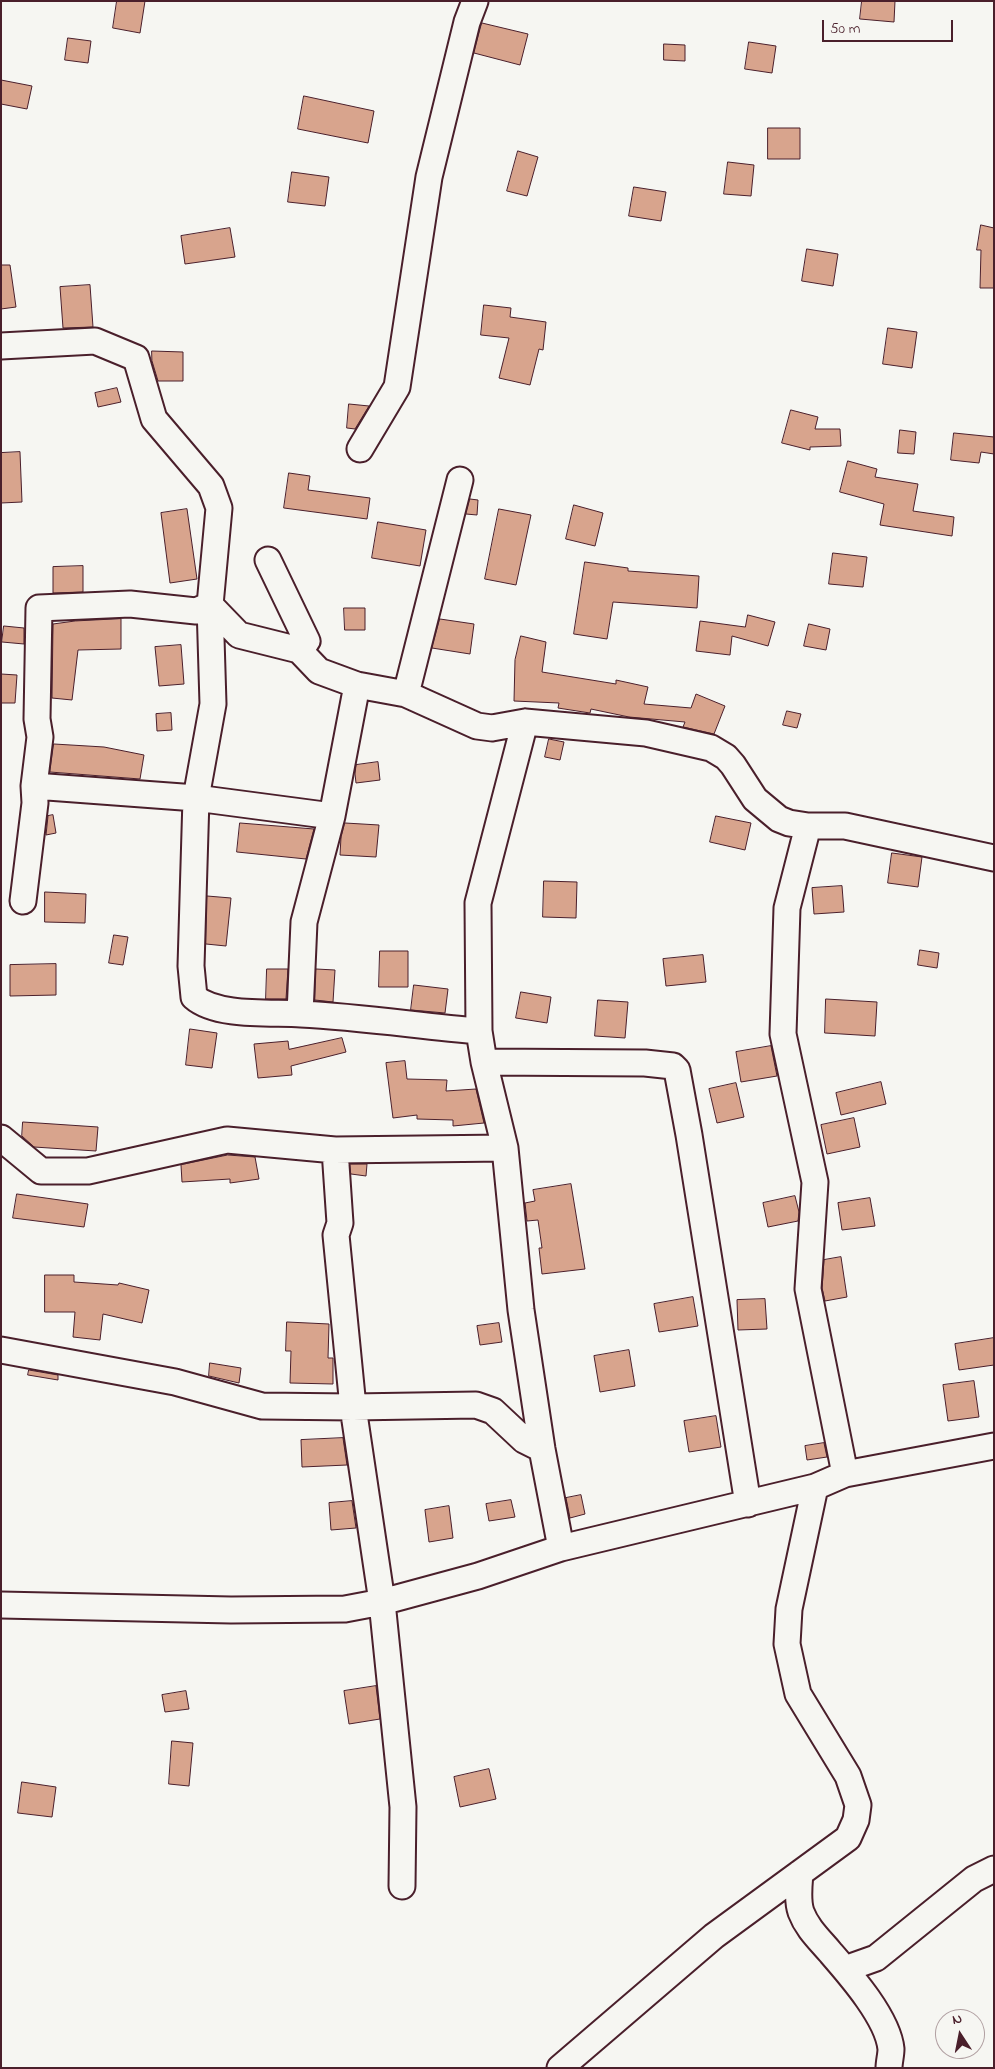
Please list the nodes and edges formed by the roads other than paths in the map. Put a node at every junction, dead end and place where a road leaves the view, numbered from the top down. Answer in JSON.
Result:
{"nodes":[{"id":1,"x":475,"y":1,"type":"edge"},
{"id":2,"x":1,"y":346,"type":"edge"},
{"id":3,"x":360,"y":449,"type":"dead end"},
{"id":4,"x":460,"y":480,"type":"dead end"},
{"id":5,"x":268,"y":560,"type":"dead end"},
{"id":6,"x":210,"y":605,"type":"junction"},
{"id":7,"x":299,"y":650,"type":"junction"},
{"id":8,"x":356,"y":685,"type":"junction"},
{"id":9,"x":406,"y":694,"type":"junction"},
{"id":10,"x":525,"y":722,"type":"junction"},
{"id":11,"x":34,"y":786,"type":"junction"},
{"id":12,"x":196,"y":798,"type":"junction"},
{"id":13,"x":332,"y":816,"type":"junction"},
{"id":14,"x":808,"y":826,"type":"junction"},
{"id":15,"x":994,"y":858,"type":"edge"},
{"id":16,"x":23,"y":901,"type":"dead end"},
{"id":17,"x":300,"y":1014,"type":"junction"},
{"id":18,"x":480,"y":1031,"type":"junction"},
{"id":19,"x":484,"y":1062,"type":"junction"},
{"id":20,"x":1,"y":1138,"type":"edge"},
{"id":21,"x":505,"y":1148,"type":"junction"},
{"id":22,"x":335,"y":1150,"type":"junction"},
{"id":23,"x":1,"y":1350,"type":"edge"},
{"id":24,"x":353,"y":1407,"type":"junction"},
{"id":25,"x":994,"y":1446,"type":"edge"},
{"id":26,"x":542,"y":1449,"type":"junction"},
{"id":27,"x":845,"y":1474,"type":"junction"},
{"id":28,"x":815,"y":1487,"type":"junction"},
{"id":29,"x":748,"y":1504,"type":"junction"},
{"id":30,"x":561,"y":1548,"type":"junction"},
{"id":31,"x":382,"y":1602,"type":"junction"},
{"id":32,"x":1,"y":1605,"type":"edge"},
{"id":33,"x":994,"y":1869,"type":"edge"},
{"id":34,"x":800,"y":1874,"type":"junction"},
{"id":35,"x":402,"y":1886,"type":"dead end"},
{"id":36,"x":845,"y":1969,"type":"junction"},
{"id":37,"x":560,"y":2068,"type":"edge"},
{"id":38,"x":888,"y":2068,"type":"edge"}],
"edges":[{"from":1,"to":3,"type":"street"},
{"from":2,"to":6,"type":"street"},
{"from":4,"to":9,"type":"street"},
{"from":5,"to":7,"type":"street"},
{"from":6,"to":7,"type":"street"},
{"from":6,"to":11,"type":"street"},
{"from":6,"to":12,"type":"street"},
{"from":7,"to":8,"type":"street"},
{"from":8,"to":9,"type":"street"},
{"from":8,"to":13,"type":"street"},
{"from":9,"to":10,"type":"street"},
{"from":10,"to":14,"type":"street"},
{"from":10,"to":18,"type":"street"},
{"from":11,"to":12,"type":"street"},
{"from":11,"to":16,"type":"street"},
{"from":12,"to":13,"type":"street"},
{"from":12,"to":17,"type":"street"},
{"from":13,"to":17,"type":"street"},
{"from":14,"to":15,"type":"street"},
{"from":14,"to":27,"type":"street"},
{"from":17,"to":18,"type":"street"},
{"from":18,"to":19,"type":"street"},
{"from":19,"to":21,"type":"street"},
{"from":19,"to":29,"type":"street"},
{"from":20,"to":22,"type":"street"},
{"from":21,"to":22,"type":"street"},
{"from":21,"to":26,"type":"street"},
{"from":22,"to":24,"type":"street"},
{"from":23,"to":24,"type":"street"},
{"from":24,"to":26,"type":"street"},
{"from":24,"to":31,"type":"street"},
{"from":25,"to":27,"type":"street"},
{"from":26,"to":30,"type":"street"},
{"from":27,"to":28,"type":"street"},
{"from":28,"to":29,"type":"street"},
{"from":28,"to":34,"type":"street"},
{"from":29,"to":30,"type":"street"},
{"from":30,"to":31,"type":"street"},
{"from":31,"to":32,"type":"street"},
{"from":31,"to":35,"type":"street"},
{"from":33,"to":36,"type":"street"},
{"from":34,"to":36,"type":"street"},
{"from":34,"to":37,"type":"street"},
{"from":36,"to":38,"type":"street"}]}
